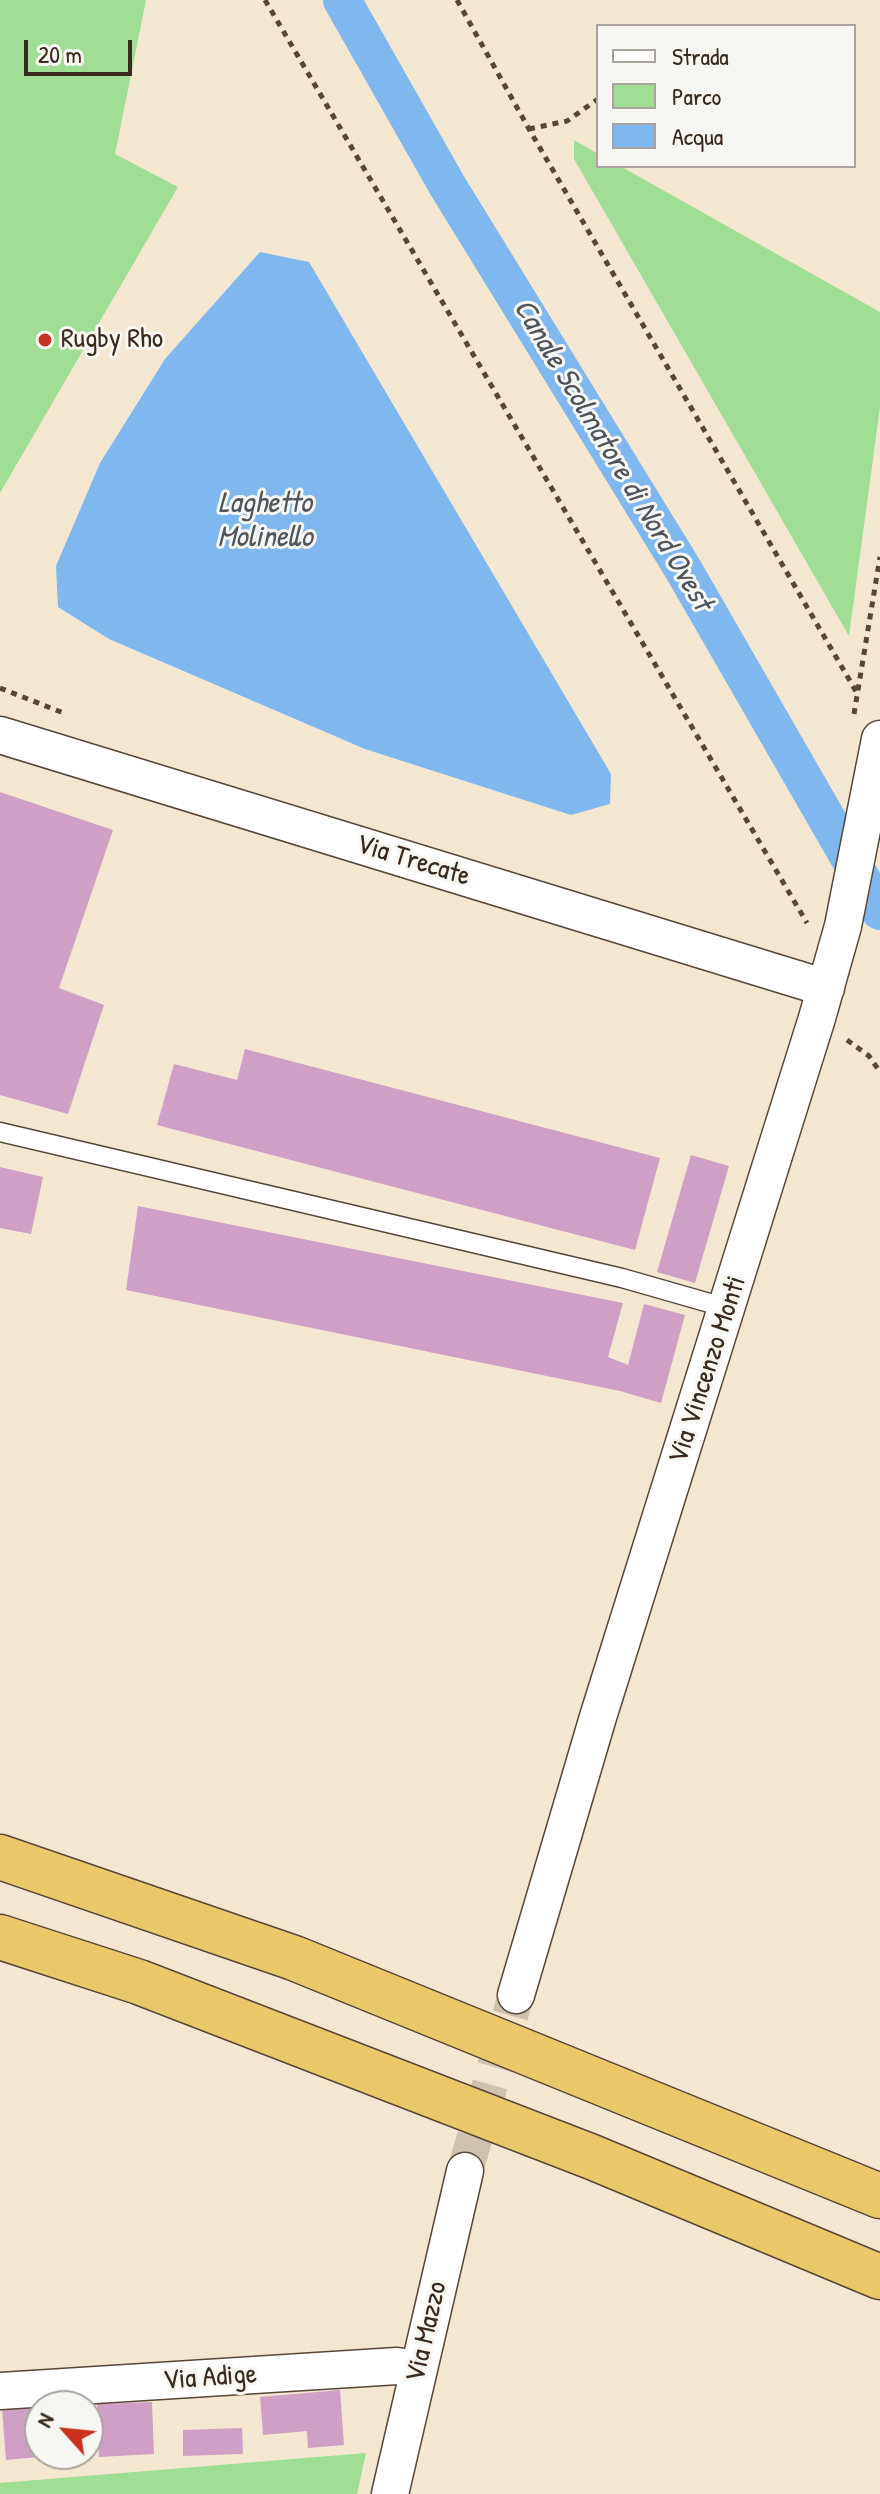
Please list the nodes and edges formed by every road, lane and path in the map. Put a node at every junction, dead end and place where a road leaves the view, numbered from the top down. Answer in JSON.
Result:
{"nodes":[{"id":1,"x":265,"y":0,"type":"edge"},
{"id":2,"x":457,"y":0,"type":"edge"},
{"id":3,"x":596,"y":100,"type":"edge"},
{"id":4,"x":529,"y":129,"type":"junction"},
{"id":5,"x":880,"y":557,"type":"edge"},
{"id":6,"x":0,"y":688,"type":"edge"},
{"id":7,"x":857,"y":693,"type":"junction"},
{"id":8,"x":73,"y":717,"type":"dead end"},
{"id":9,"x":0,"y":735,"type":"edge"},
{"id":10,"x":871,"y":735,"type":"edge"},
{"id":11,"x":827,"y":928,"type":"junction"},
{"id":12,"x":815,"y":995,"type":"junction"},
{"id":13,"x":880,"y":1072,"type":"edge"},
{"id":14,"x":0,"y":1132,"type":"edge"},
{"id":15,"x":727,"y":1308,"type":"junction"},
{"id":16,"x":0,"y":1857,"type":"edge"},
{"id":17,"x":0,"y":1937,"type":"edge"},
{"id":18,"x":516,"y":1995,"type":"tunnel mouth"},
{"id":19,"x":465,"y":2171,"type":"tunnel mouth"},
{"id":20,"x":880,"y":2196,"type":"edge"},
{"id":21,"x":880,"y":2277,"type":"edge"},
{"id":22,"x":419,"y":2369,"type":"junction"},
{"id":23,"x":0,"y":2391,"type":"edge"},
{"id":24,"x":390,"y":2494,"type":"edge"}],
"edges":[{"from":1,"to":11,"type":"path"},
{"from":2,"to":4,"type":"path"},
{"from":3,"to":4,"type":"path"},
{"from":4,"to":7,"type":"path"},
{"from":5,"to":7,"type":"path"},
{"from":6,"to":8,"type":"path"},
{"from":7,"to":10,"type":"path"},
{"from":9,"to":12,"type":"street","name":"Via Trecate"},
{"from":10,"to":11,"type":"street","name":"Via Vincenzo Monti"},
{"from":11,"to":12,"type":"street","name":"Via Vincenzo Monti"},
{"from":11,"to":12,"type":"path"},
{"from":12,"to":13,"type":"path"},
{"from":12,"to":15,"type":"street","name":"Via Vincenzo Monti"},
{"from":14,"to":15,"type":"lane"},
{"from":15,"to":18,"type":"street","name":"Via Vincenzo Monti"},
{"from":16,"to":20,"type":"highway"},
{"from":17,"to":21,"type":"highway"},
{"from":19,"to":22,"type":"street","name":"Via Mazzo"},
{"from":22,"to":23,"type":"street","name":"Via Adige"},
{"from":22,"to":24,"type":"street","name":"Via Mazzo"}]}
